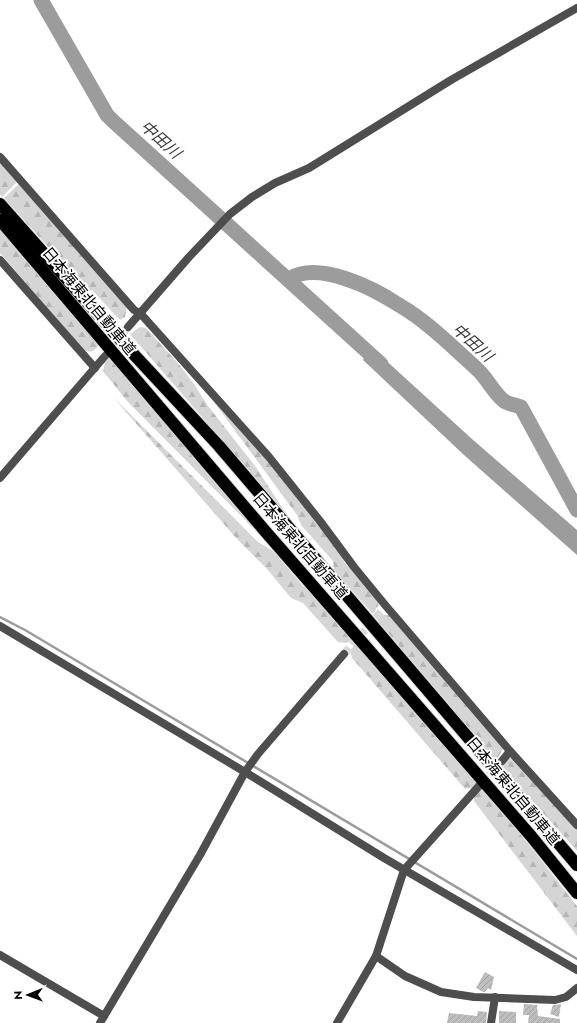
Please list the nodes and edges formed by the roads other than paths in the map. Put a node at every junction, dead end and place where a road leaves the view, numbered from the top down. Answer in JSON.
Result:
{"nodes":[{"id":1,"x":577,"y":8,"type":"edge"},
{"id":2,"x":0,"y":158,"type":"edge"},
{"id":3,"x":0,"y":204,"type":"edge"},
{"id":4,"x":0,"y":220,"type":"edge"},
{"id":5,"x":0,"y":260,"type":"edge"},
{"id":6,"x":140,"y":313,"type":"junction"},
{"id":7,"x":128,"y":327,"type":"tunnel mouth"},
{"id":8,"x":105,"y":356,"type":"tunnel mouth"},
{"id":9,"x":94,"y":368,"type":"junction"},
{"id":10,"x":0,"y":478,"type":"edge"},
{"id":11,"x":0,"y":626,"type":"edge"},
{"id":12,"x":344,"y":654,"type":"tunnel mouth"},
{"id":13,"x":510,"y":751,"type":"junction"},
{"id":14,"x":502,"y":761,"type":"tunnel mouth"},
{"id":15,"x":245,"y":772,"type":"junction"},
{"id":16,"x":479,"y":786,"type":"tunnel mouth"},
{"id":17,"x":577,"y":824,"type":"edge"},
{"id":18,"x":577,"y":864,"type":"edge"},
{"id":19,"x":404,"y":870,"type":"junction"},
{"id":20,"x":577,"y":893,"type":"edge"},
{"id":21,"x":0,"y":955,"type":"edge"},
{"id":22,"x":376,"y":956,"type":"junction"},
{"id":23,"x":577,"y":970,"type":"edge"},
{"id":24,"x":577,"y":988,"type":"edge"},
{"id":25,"x":495,"y":997,"type":"junction"},
{"id":26,"x":102,"y":1020,"type":"edge"},
{"id":27,"x":337,"y":1023,"type":"edge"},
{"id":28,"x":490,"y":1023,"type":"edge"}],
"edges":[{"from":1,"to":6,"type":"street"},
{"from":2,"to":6,"type":"street"},
{"from":3,"to":18,"type":"highway","name":"日本海東北自動車道"},
{"from":4,"to":20,"type":"highway","name":"日本海東北自動車道"},
{"from":5,"to":9,"type":"street"},
{"from":6,"to":7,"type":"street"},
{"from":6,"to":13,"type":"street"},
{"from":8,"to":9,"type":"street"},
{"from":9,"to":10,"type":"street"},
{"from":11,"to":15,"type":"street"},
{"from":12,"to":15,"type":"street"},
{"from":13,"to":14,"type":"street"},
{"from":13,"to":17,"type":"street"},
{"from":15,"to":19,"type":"street"},
{"from":15,"to":26,"type":"street"},
{"from":16,"to":19,"type":"street"},
{"from":19,"to":22,"type":"street"},
{"from":19,"to":23,"type":"street"},
{"from":21,"to":26,"type":"street"},
{"from":22,"to":25,"type":"street"},
{"from":22,"to":27,"type":"street"},
{"from":24,"to":25,"type":"street"},
{"from":25,"to":28,"type":"street"}]}
